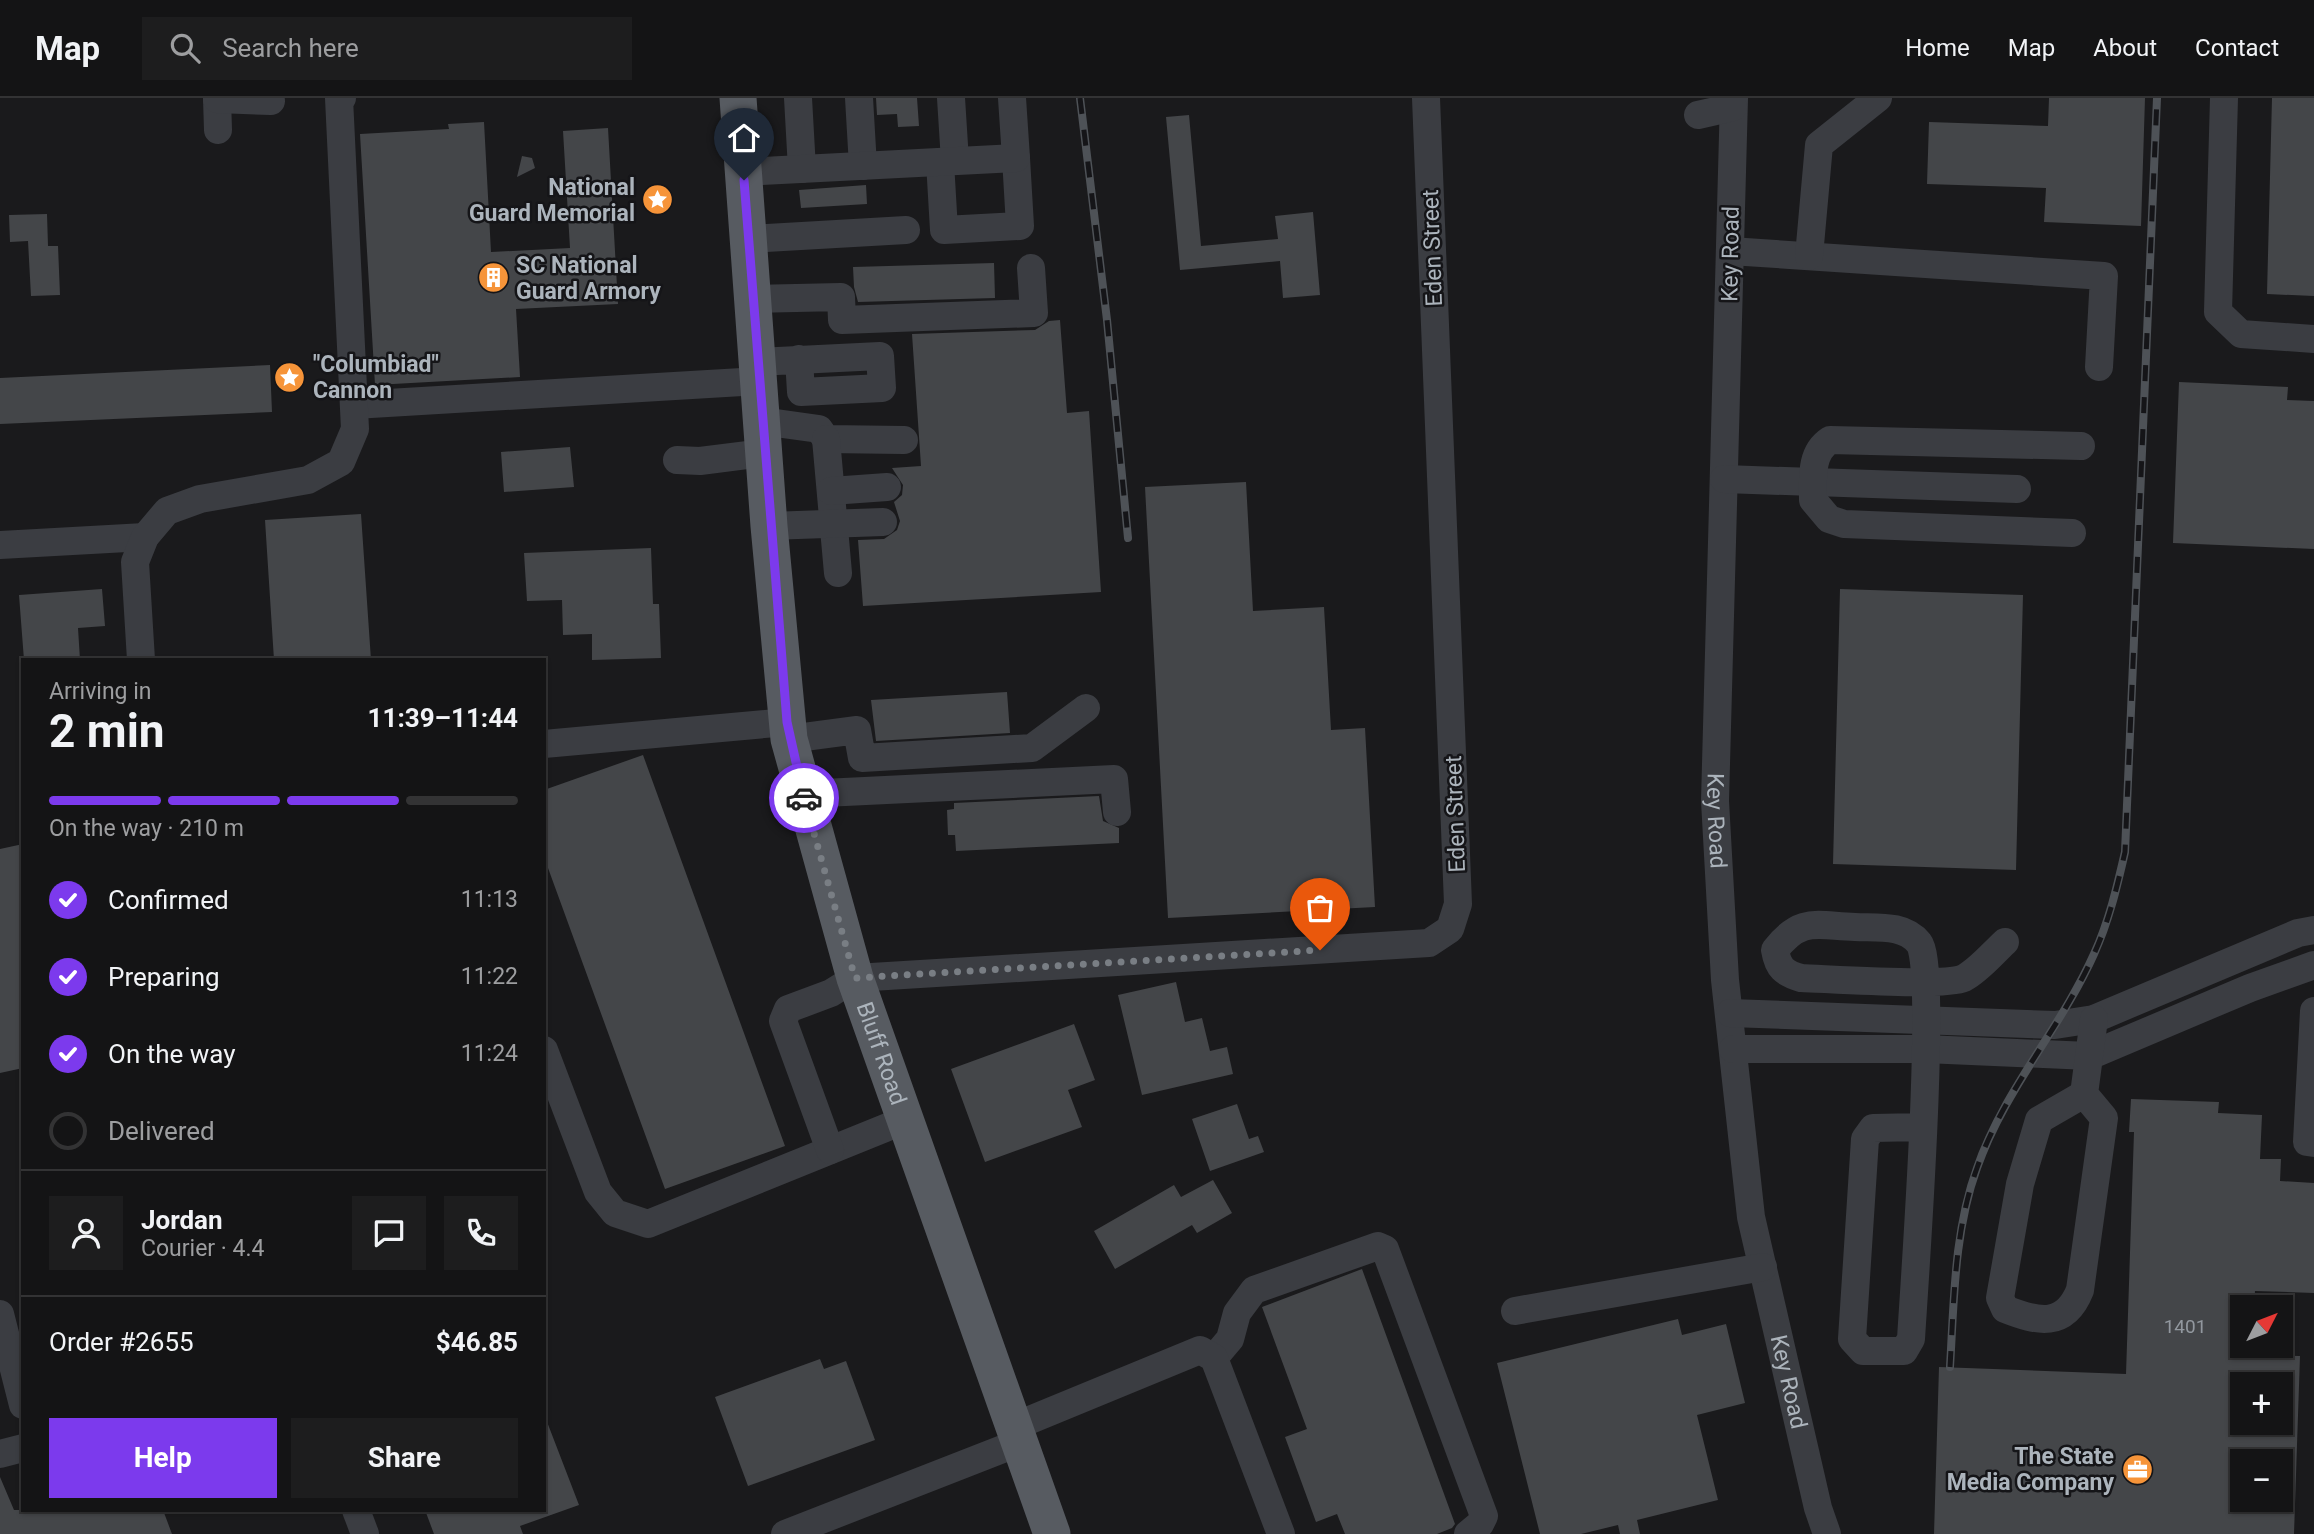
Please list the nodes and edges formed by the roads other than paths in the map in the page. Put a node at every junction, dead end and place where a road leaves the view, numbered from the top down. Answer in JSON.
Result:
{"nodes":[{"id":1,"x":217,"y":98,"type":"edge"},
{"id":2,"x":342,"y":98,"type":"edge"},
{"id":3,"x":738,"y":98,"type":"edge"},
{"id":4,"x":797,"y":98,"type":"edge"},
{"id":5,"x":859,"y":98,"type":"edge"},
{"id":6,"x":951,"y":98,"type":"edge"},
{"id":7,"x":1012,"y":98,"type":"edge"},
{"id":8,"x":1426,"y":98,"type":"edge"},
{"id":9,"x":1878,"y":98,"type":"edge"},
{"id":10,"x":2224,"y":98,"type":"edge"},
{"id":11,"x":271,"y":101,"type":"dead end"},
{"id":12,"x":1734,"y":102,"type":"edge"},
{"id":13,"x":1698,"y":115,"type":"dead end"},
{"id":14,"x":218,"y":130,"type":"dead end"},
{"id":15,"x":1016,"y":158,"type":"junction"},
{"id":16,"x":947,"y":162,"type":"junction"},
{"id":17,"x":863,"y":166,"type":"junction"},
{"id":18,"x":802,"y":169,"type":"junction"},
{"id":19,"x":744,"y":172,"type":"junction"},
{"id":20,"x":906,"y":230,"type":"dead end"},
{"id":21,"x":749,"y":239,"type":"junction"},
{"id":22,"x":1730,"y":251,"type":"junction"},
{"id":23,"x":1809,"y":256,"type":"junction"},
{"id":24,"x":1031,"y":268,"type":"dead end"},
{"id":25,"x":753,"y":299,"type":"junction"},
{"id":26,"x":2314,"y":339,"type":"edge"},
{"id":27,"x":799,"y":359,"type":"dead end"},
{"id":28,"x":2099,"y":367,"type":"dead end"},
{"id":29,"x":758,"y":371,"type":"junction"},
{"id":30,"x":354,"y":405,"type":"junction"},
{"id":31,"x":763,"y":437,"type":"junction"},
{"id":32,"x":826,"y":439,"type":"junction"},
{"id":33,"x":904,"y":440,"type":"dead end"},
{"id":34,"x":2020,"y":445,"type":"junction"},
{"id":35,"x":2081,"y":446,"type":"dead end"},
{"id":36,"x":677,"y":460,"type":"dead end"},
{"id":37,"x":1724,"y":479,"type":"junction"},
{"id":38,"x":1813,"y":482,"type":"junction"},
{"id":39,"x":887,"y":487,"type":"dead end"},
{"id":40,"x":2017,"y":489,"type":"junction"},
{"id":41,"x":831,"y":491,"type":"junction"},
{"id":42,"x":883,"y":522,"type":"dead end"},
{"id":43,"x":834,"y":523,"type":"junction"},
{"id":44,"x":769,"y":526,"type":"junction"},
{"id":45,"x":2013,"y":530,"type":"junction"},
{"id":46,"x":2072,"y":533,"type":"dead end"},
{"id":47,"x":145,"y":537,"type":"junction"},
{"id":48,"x":0,"y":545,"type":"edge"},
{"id":49,"x":838,"y":573,"type":"dead end"},
{"id":50,"x":141,"y":658,"type":"edge"},
{"id":51,"x":1086,"y":708,"type":"dead end"},
{"id":52,"x":788,"y":731,"type":"junction"},
{"id":53,"x":546,"y":744,"type":"edge"},
{"id":54,"x":803,"y":794,"type":"junction"},
{"id":55,"x":1117,"y":812,"type":"dead end"},
{"id":56,"x":2314,"y":930,"type":"edge"},
{"id":57,"x":2005,"y":942,"type":"dead end"},
{"id":58,"x":2314,"y":965,"type":"edge"},
{"id":59,"x":855,"y":978,"type":"junction"},
{"id":60,"x":1926,"y":981,"type":"junction"},
{"id":61,"x":2314,"y":1011,"type":"edge"},
{"id":62,"x":1730,"y":1013,"type":"junction"},
{"id":63,"x":2094,"y":1019,"type":"junction"},
{"id":64,"x":1925,"y":1020,"type":"junction"},
{"id":65,"x":1733,"y":1049,"type":"junction"},
{"id":66,"x":1925,"y":1049,"type":"junction"},
{"id":67,"x":546,"y":1055,"type":"edge"},
{"id":68,"x":2089,"y":1056,"type":"junction"},
{"id":69,"x":2084,"y":1094,"type":"junction"},
{"id":70,"x":905,"y":1120,"type":"junction"},
{"id":71,"x":1923,"y":1127,"type":"junction"},
{"id":72,"x":2314,"y":1143,"type":"edge"},
{"id":73,"x":830,"y":1150,"type":"junction"},
{"id":74,"x":1763,"y":1267,"type":"junction"},
{"id":75,"x":1515,"y":1311,"type":"dead end"},
{"id":76,"x":0,"y":1314,"type":"edge"},
{"id":77,"x":1214,"y":1358,"type":"junction"},
{"id":78,"x":21,"y":1397,"type":"edge"},
{"id":79,"x":1016,"y":1435,"type":"junction"},
{"id":80,"x":21,"y":1449,"type":"edge"},
{"id":81,"x":0,"y":1454,"type":"edge"},
{"id":82,"x":357,"y":1512,"type":"edge"},
{"id":83,"x":851,"y":1522,"type":"edge"},
{"id":84,"x":1044,"y":1532,"type":"edge"},
{"id":85,"x":365,"y":1534,"type":"edge"},
{"id":86,"x":785,"y":1534,"type":"edge"},
{"id":87,"x":1281,"y":1534,"type":"edge"},
{"id":88,"x":1468,"y":1534,"type":"edge"},
{"id":89,"x":1827,"y":1534,"type":"edge"}],
"edges":[{"from":1,"to":11,"type":"street"},
{"from":1,"to":14,"type":"street"},
{"from":2,"to":30,"type":"street"},
{"from":3,"to":19,"type":"main road","name":"Bluff Road"},
{"from":4,"to":18,"type":"street"},
{"from":5,"to":17,"type":"street"},
{"from":6,"to":16,"type":"street"},
{"from":7,"to":15,"type":"street"},
{"from":8,"to":59,"type":"street","name":"Eden Street"},
{"from":9,"to":23,"type":"street"},
{"from":10,"to":26,"type":"street"},
{"from":12,"to":13,"type":"street"},
{"from":12,"to":22,"type":"street","name":"Key Road"},
{"from":15,"to":16,"type":"street"},
{"from":15,"to":16,"type":"street"},
{"from":16,"to":17,"type":"street"},
{"from":17,"to":18,"type":"street"},
{"from":18,"to":19,"type":"street"},
{"from":19,"to":21,"type":"main road","name":"Bluff Road"},
{"from":20,"to":21,"type":"street"},
{"from":21,"to":25,"type":"main road","name":"Bluff Road"},
{"from":22,"to":23,"type":"street"},
{"from":22,"to":37,"type":"street","name":"Key Road"},
{"from":23,"to":28,"type":"street"},
{"from":24,"to":25,"type":"street"},
{"from":25,"to":29,"type":"main road","name":"Bluff Road"},
{"from":27,"to":29,"type":"street"},
{"from":29,"to":30,"type":"street"},
{"from":29,"to":31,"type":"main road","name":"Bluff Road"},
{"from":30,"to":47,"type":"street"},
{"from":31,"to":32,"type":"street"},
{"from":31,"to":36,"type":"street"},
{"from":31,"to":44,"type":"main road","name":"Bluff Road"},
{"from":32,"to":33,"type":"street"},
{"from":32,"to":41,"type":"street"},
{"from":34,"to":35,"type":"street"},
{"from":34,"to":38,"type":"street"},
{"from":34,"to":40,"type":"street"},
{"from":37,"to":38,"type":"street"},
{"from":37,"to":62,"type":"street","name":"Key Road"},
{"from":38,"to":40,"type":"street"},
{"from":38,"to":45,"type":"street"},
{"from":39,"to":41,"type":"street"},
{"from":40,"to":45,"type":"street"},
{"from":41,"to":43,"type":"street"},
{"from":42,"to":43,"type":"street"},
{"from":43,"to":44,"type":"street"},
{"from":43,"to":49,"type":"street"},
{"from":44,"to":52,"type":"main road","name":"Bluff Road"},
{"from":45,"to":46,"type":"street"},
{"from":47,"to":48,"type":"street"},
{"from":47,"to":50,"type":"street"},
{"from":51,"to":52,"type":"street"},
{"from":52,"to":53,"type":"street"},
{"from":52,"to":54,"type":"main road","name":"Bluff Road"},
{"from":54,"to":55,"type":"street"},
{"from":54,"to":59,"type":"main road","name":"Bluff Road"},
{"from":56,"to":63,"type":"street"},
{"from":57,"to":60,"type":"street"},
{"from":58,"to":68,"type":"street"},
{"from":59,"to":70,"type":"main road","name":"Bluff Road"},
{"from":59,"to":73,"type":"street"},
{"from":60,"to":60,"type":"street"},
{"from":60,"to":64,"type":"street"},
{"from":61,"to":72,"type":"street"},
{"from":62,"to":64,"type":"street"},
{"from":62,"to":65,"type":"street","name":"Key Road"},
{"from":63,"to":64,"type":"street"},
{"from":63,"to":68,"type":"street"},
{"from":64,"to":66,"type":"street"},
{"from":65,"to":66,"type":"street"},
{"from":65,"to":74,"type":"street","name":"Key Road"},
{"from":66,"to":68,"type":"street"},
{"from":66,"to":71,"type":"street"},
{"from":67,"to":73,"type":"street"},
{"from":68,"to":69,"type":"street"},
{"from":69,"to":69,"type":"street"},
{"from":70,"to":73,"type":"street"},
{"from":70,"to":79,"type":"main road","name":"Bluff Road"},
{"from":71,"to":71,"type":"street"},
{"from":74,"to":75,"type":"street"},
{"from":74,"to":89,"type":"street","name":"Key Road"},
{"from":76,"to":78,"type":"street"},
{"from":77,"to":79,"type":"street"},
{"from":77,"to":87,"type":"street"},
{"from":77,"to":88,"type":"street"},
{"from":79,"to":83,"type":"street"},
{"from":79,"to":84,"type":"main road","name":"Bluff Road"},
{"from":80,"to":81,"type":"street"},
{"from":82,"to":85,"type":"street"},
{"from":83,"to":86,"type":"street"}]}
